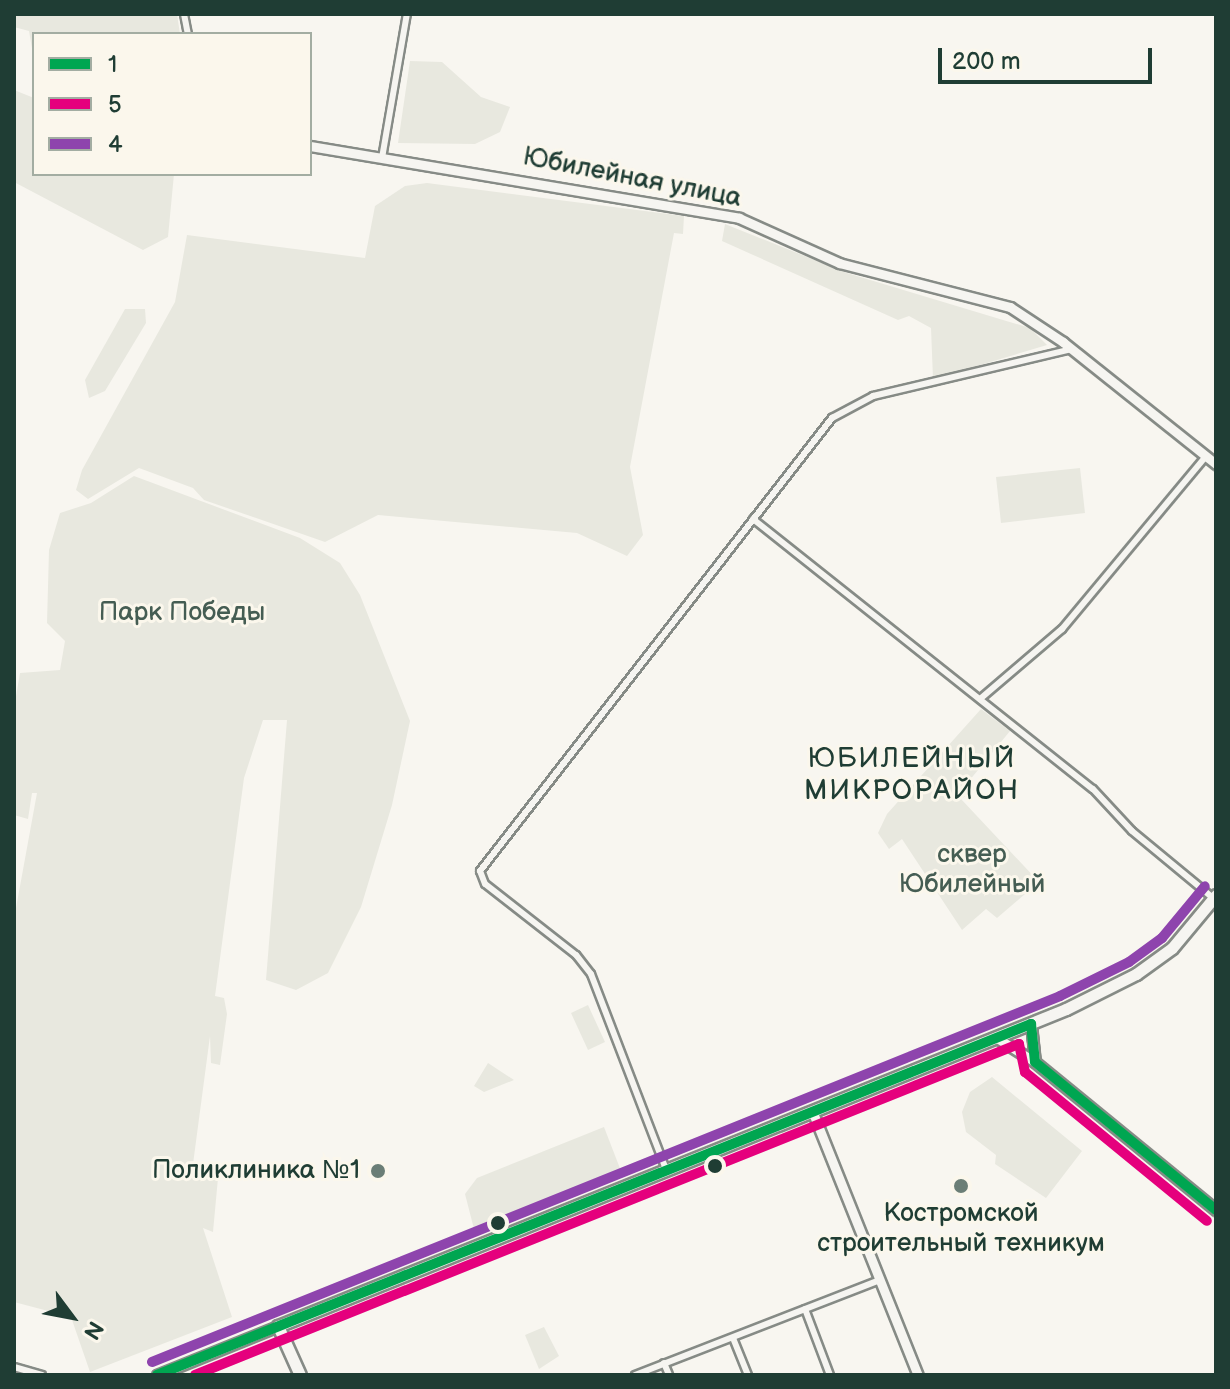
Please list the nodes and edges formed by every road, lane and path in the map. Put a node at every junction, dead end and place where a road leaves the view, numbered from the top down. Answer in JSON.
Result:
{"nodes":[{"id":1,"x":407,"y":14,"type":"edge"},
{"id":2,"x":312,"y":146,"type":"edge"},
{"id":3,"x":382,"y":158,"type":"junction"},
{"id":4,"x":1072,"y":349,"type":"junction"},
{"id":5,"x":1206,"y":456,"type":"junction"},
{"id":6,"x":1216,"y":464,"type":"edge"},
{"id":7,"x":753,"y":519,"type":"junction"},
{"id":8,"x":980,"y":699,"type":"junction"},
{"id":9,"x":1215,"y":898,"type":"edge"},
{"id":10,"x":1031,"y":1024,"type":"junction"},
{"id":11,"x":997,"y":1038,"type":"junction"},
{"id":12,"x":1035,"y":1062,"type":"junction"},
{"id":13,"x":813,"y":1113,"type":"junction"},
{"id":14,"x":667,"y":1172,"type":"junction"},
{"id":15,"x":1216,"y":1210,"type":"edge"},
{"id":16,"x":880,"y":1280,"type":"junction"},
{"id":17,"x":805,"y":1309,"type":"junction"},
{"id":18,"x":278,"y":1326,"type":"junction"},
{"id":19,"x":733,"y":1338,"type":"junction"},
{"id":20,"x":664,"y":1363,"type":"junction"},
{"id":21,"x":14,"y":1367,"type":"edge"},
{"id":22,"x":42,"y":1375,"type":"edge"},
{"id":23,"x":157,"y":1375,"type":"edge"},
{"id":24,"x":300,"y":1375,"type":"edge"},
{"id":25,"x":635,"y":1375,"type":"edge"},
{"id":26,"x":669,"y":1375,"type":"edge"},
{"id":27,"x":748,"y":1375,"type":"edge"},
{"id":28,"x":830,"y":1375,"type":"edge"},
{"id":29,"x":918,"y":1375,"type":"edge"}],
"edges":[{"from":1,"to":3,"type":"street"},
{"from":2,"to":3,"type":"street","name":"Юбилейная улица"},
{"from":3,"to":4,"type":"street","name":"Юбилейная улица"},
{"from":4,"to":5,"type":"street","name":"Юбилейная улица"},
{"from":4,"to":7,"type":"street"},
{"from":5,"to":6,"type":"street","name":"Юбилейная улица"},
{"from":5,"to":8,"type":"street"},
{"from":7,"to":8,"type":"street"},
{"from":7,"to":14,"type":"street"},
{"from":8,"to":9,"type":"street"},
{"from":9,"to":10,"type":"highway"},
{"from":10,"to":11,"type":"highway"},
{"from":10,"to":12,"type":"street"},
{"from":11,"to":12,"type":"street"},
{"from":11,"to":13,"type":"highway"},
{"from":12,"to":15,"type":"street"},
{"from":13,"to":14,"type":"highway"},
{"from":13,"to":16,"type":"street"},
{"from":14,"to":18,"type":"highway"},
{"from":16,"to":17,"type":"street"},
{"from":16,"to":29,"type":"street"},
{"from":17,"to":19,"type":"street"},
{"from":17,"to":28,"type":"street"},
{"from":18,"to":23,"type":"street"},
{"from":18,"to":24,"type":"highway"},
{"from":19,"to":20,"type":"street"},
{"from":19,"to":27,"type":"street"},
{"from":20,"to":25,"type":"street"},
{"from":20,"to":26,"type":"street"},
{"from":21,"to":22,"type":"street"}]}
